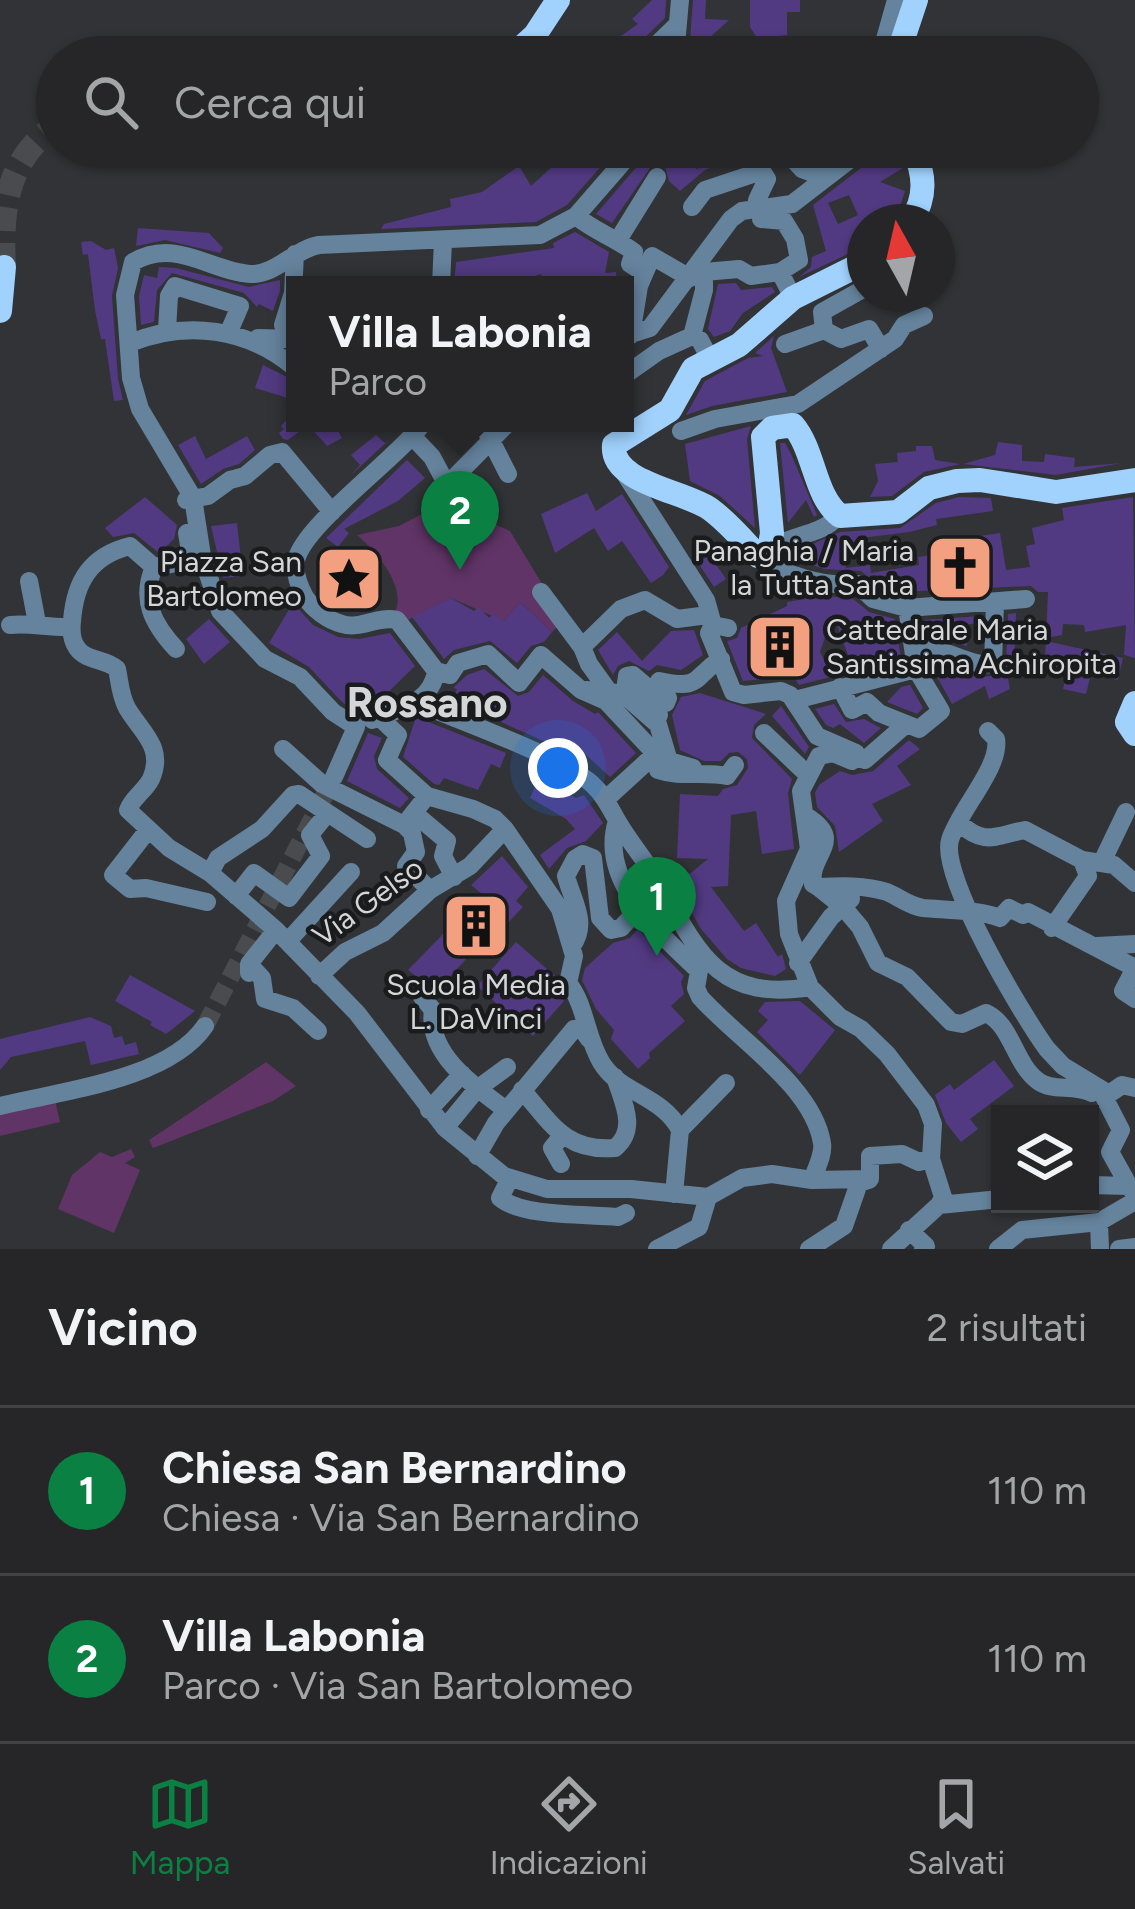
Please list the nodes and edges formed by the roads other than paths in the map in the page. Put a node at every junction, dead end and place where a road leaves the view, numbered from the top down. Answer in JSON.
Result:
{"nodes":[{"id":1,"x":558,"y":0,"type":"edge"},
{"id":2,"x":680,"y":0,"type":"edge"},
{"id":3,"x":896,"y":0,"type":"edge"},
{"id":4,"x":916,"y":0,"type":"edge"},
{"id":5,"x":677,"y":25,"type":"junction"},
{"id":6,"x":534,"y":36,"type":"edge"},
{"id":7,"x":666,"y":36,"type":"edge"},
{"id":8,"x":676,"y":36,"type":"edge"},
{"id":9,"x":886,"y":36,"type":"edge"},
{"id":10,"x":904,"y":36,"type":"edge"},
{"id":11,"x":618,"y":168,"type":"edge"},
{"id":12,"x":839,"y":168,"type":"edge"},
{"id":13,"x":920,"y":168,"type":"edge"},
{"id":14,"x":657,"y":177,"type":"dead end"},
{"id":15,"x":920,"y":204,"type":"edge"},
{"id":16,"x":692,"y":207,"type":"dead end"},
{"id":17,"x":757,"y":210,"type":"junction"},
{"id":18,"x":576,"y":216,"type":"junction"},
{"id":19,"x":618,"y":240,"type":"junction"},
{"id":20,"x":443,"y":241,"type":"junction"},
{"id":21,"x":295,"y":254,"type":"junction"},
{"id":22,"x":4,"y":267,"type":"dead end"},
{"id":23,"x":847,"y":271,"type":"edge"},
{"id":24,"x":780,"y":272,"type":"junction"},
{"id":25,"x":644,"y":273,"type":"junction"},
{"id":26,"x":697,"y":273,"type":"junction"},
{"id":27,"x":294,"y":276,"type":"edge"},
{"id":28,"x":441,"y":276,"type":"edge"},
{"id":29,"x":793,"y":298,"type":"junction"},
{"id":30,"x":847,"y":298,"type":"edge"},
{"id":31,"x":0,"y":311,"type":"edge"},
{"id":32,"x":634,"y":312,"type":"edge"},
{"id":33,"x":924,"y":316,"type":"dead end"},
{"id":34,"x":824,"y":329,"type":"junction"},
{"id":35,"x":166,"y":330,"type":"junction"},
{"id":36,"x":286,"y":333,"type":"edge"},
{"id":37,"x":634,"y":333,"type":"edge"},
{"id":38,"x":228,"y":334,"type":"junction"},
{"id":39,"x":692,"y":336,"type":"junction"},
{"id":40,"x":249,"y":341,"type":"junction"},
{"id":41,"x":130,"y":344,"type":"junction"},
{"id":42,"x":785,"y":344,"type":"dead end"},
{"id":43,"x":881,"y":349,"type":"junction"},
{"id":44,"x":286,"y":360,"type":"edge"},
{"id":45,"x":712,"y":361,"type":"junction"},
{"id":46,"x":634,"y":369,"type":"edge"},
{"id":47,"x":787,"y":415,"type":"junction"},
{"id":48,"x":634,"y":419,"type":"edge"},
{"id":49,"x":655,"y":419,"type":"junction"},
{"id":50,"x":681,"y":431,"type":"dead end"},
{"id":51,"x":416,"y":432,"type":"edge"},
{"id":52,"x":419,"y":432,"type":"edge"},
{"id":53,"x":487,"y":432,"type":"edge"},
{"id":54,"x":501,"y":432,"type":"edge"},
{"id":55,"x":493,"y":442,"type":"junction"},
{"id":56,"x":618,"y":462,"type":"junction"},
{"id":57,"x":1135,"y":469,"type":"edge"},
{"id":58,"x":508,"y":474,"type":"dead end"},
{"id":59,"x":1135,"y":480,"type":"edge"},
{"id":60,"x":1100,"y":486,"type":"junction"},
{"id":61,"x":193,"y":498,"type":"junction"},
{"id":62,"x":332,"y":512,"type":"junction"},
{"id":63,"x":833,"y":521,"type":"dead end"},
{"id":64,"x":764,"y":550,"type":"junction"},
{"id":65,"x":154,"y":567,"type":"junction"},
{"id":66,"x":29,"y":581,"type":"dead end"},
{"id":67,"x":541,"y":592,"type":"dead end"},
{"id":68,"x":1026,"y":599,"type":"dead end"},
{"id":69,"x":995,"y":603,"type":"junction"},
{"id":70,"x":907,"y":608,"type":"junction"},
{"id":71,"x":716,"y":622,"type":"junction"},
{"id":72,"x":39,"y":625,"type":"junction"},
{"id":73,"x":10,"y":626,"type":"dead end"},
{"id":74,"x":71,"y":627,"type":"junction"},
{"id":75,"x":582,"y":647,"type":"junction"},
{"id":76,"x":913,"y":648,"type":"junction"},
{"id":77,"x":40,"y":649,"type":"dead end"},
{"id":78,"x":176,"y":649,"type":"dead end"},
{"id":79,"x":721,"y":659,"type":"junction"},
{"id":80,"x":916,"y":669,"type":"junction"},
{"id":81,"x":436,"y":671,"type":"junction"},
{"id":82,"x":701,"y":680,"type":"junction"},
{"id":83,"x":840,"y":687,"type":"junction"},
{"id":84,"x":607,"y":689,"type":"junction"},
{"id":85,"x":581,"y":690,"type":"junction"},
{"id":86,"x":733,"y":692,"type":"junction"},
{"id":87,"x":795,"y":700,"type":"junction"},
{"id":88,"x":416,"y":702,"type":"junction"},
{"id":89,"x":1135,"y":703,"type":"edge"},
{"id":90,"x":379,"y":717,"type":"junction"},
{"id":91,"x":657,"y":721,"type":"junction"},
{"id":92,"x":904,"y":726,"type":"junction"},
{"id":93,"x":356,"y":727,"type":"junction"},
{"id":94,"x":988,"y":730,"type":"dead end"},
{"id":95,"x":764,"y":733,"type":"dead end"},
{"id":96,"x":1135,"y":734,"type":"edge"},
{"id":97,"x":283,"y":749,"type":"dead end"},
{"id":98,"x":856,"y":757,"type":"junction"},
{"id":99,"x":662,"y":759,"type":"junction"},
{"id":100,"x":735,"y":765,"type":"dead end"},
{"id":101,"x":808,"y":775,"type":"junction"},
{"id":102,"x":337,"y":785,"type":"junction"},
{"id":103,"x":427,"y":796,"type":"junction"},
{"id":104,"x":606,"y":799,"type":"junction"},
{"id":105,"x":1126,"y":812,"type":"dead end"},
{"id":106,"x":326,"y":815,"type":"junction"},
{"id":107,"x":806,"y":816,"type":"junction"},
{"id":108,"x":410,"y":820,"type":"junction"},
{"id":109,"x":617,"y":821,"type":"junction"},
{"id":110,"x":959,"y":823,"type":"junction"},
{"id":111,"x":505,"y":829,"type":"junction"},
{"id":112,"x":148,"y":830,"type":"junction"},
{"id":113,"x":367,"y":839,"type":"dead end"},
{"id":114,"x":1092,"y":861,"type":"junction"},
{"id":115,"x":300,"y":868,"type":"junction"},
{"id":116,"x":351,"y":872,"type":"dead end"},
{"id":117,"x":210,"y":873,"type":"junction"},
{"id":118,"x":454,"y":877,"type":"junction"},
{"id":119,"x":1135,"y":883,"type":"edge"},
{"id":120,"x":862,"y":886,"type":"junction"},
{"id":121,"x":818,"y":887,"type":"junction"},
{"id":122,"x":430,"y":890,"type":"junction"},
{"id":123,"x":330,"y":891,"type":"junction"},
{"id":124,"x":236,"y":896,"type":"junction"},
{"id":125,"x":207,"y":902,"type":"dead end"},
{"id":126,"x":843,"y":907,"type":"junction"},
{"id":127,"x":639,"y":908,"type":"junction"},
{"id":128,"x":970,"y":915,"type":"junction"},
{"id":129,"x":1052,"y":928,"type":"junction"},
{"id":130,"x":282,"y":936,"type":"junction"},
{"id":131,"x":1135,"y":944,"type":"edge"},
{"id":132,"x":572,"y":946,"type":"junction"},
{"id":133,"x":1097,"y":946,"type":"junction"},
{"id":134,"x":798,"y":963,"type":"junction"},
{"id":135,"x":249,"y":964,"type":"junction"},
{"id":136,"x":1135,"y":968,"type":"edge"},
{"id":137,"x":319,"y":976,"type":"junction"},
{"id":138,"x":810,"y":987,"type":"junction"},
{"id":139,"x":258,"y":993,"type":"dead end"},
{"id":140,"x":422,"y":997,"type":"dead end"},
{"id":141,"x":1131,"y":1005,"type":"edge"},
{"id":142,"x":205,"y":1026,"type":"tunnel mouth"},
{"id":143,"x":318,"y":1031,"type":"dead end"},
{"id":144,"x":594,"y":1047,"type":"junction"},
{"id":145,"x":507,"y":1067,"type":"dead end"},
{"id":146,"x":462,"y":1074,"type":"junction"},
{"id":147,"x":615,"y":1077,"type":"junction"},
{"id":148,"x":726,"y":1083,"type":"dead end"},
{"id":149,"x":1135,"y":1088,"type":"edge"},
{"id":150,"x":477,"y":1089,"type":"junction"},
{"id":151,"x":1100,"y":1089,"type":"junction"},
{"id":152,"x":522,"y":1090,"type":"junction"},
{"id":153,"x":0,"y":1106,"type":"edge"},
{"id":154,"x":429,"y":1110,"type":"junction"},
{"id":155,"x":501,"y":1117,"type":"junction"},
{"id":156,"x":445,"y":1128,"type":"junction"},
{"id":157,"x":680,"y":1130,"type":"junction"},
{"id":158,"x":561,"y":1137,"type":"junction"},
{"id":159,"x":477,"y":1156,"type":"junction"},
{"id":160,"x":931,"y":1159,"type":"junction"},
{"id":161,"x":561,"y":1163,"type":"dead end"},
{"id":162,"x":510,"y":1178,"type":"junction"},
{"id":163,"x":870,"y":1179,"type":"junction"},
{"id":164,"x":812,"y":1180,"type":"junction"},
{"id":165,"x":1099,"y":1187,"type":"edge"},
{"id":166,"x":631,"y":1189,"type":"junction"},
{"id":167,"x":674,"y":1194,"type":"junction"},
{"id":168,"x":1133,"y":1194,"type":"edge"},
{"id":169,"x":708,"y":1197,"type":"junction"},
{"id":170,"x":991,"y":1200,"type":"edge"},
{"id":171,"x":939,"y":1205,"type":"junction"},
{"id":172,"x":1099,"y":1222,"type":"junction"},
{"id":173,"x":909,"y":1230,"type":"junction"},
{"id":174,"x":1135,"y":1247,"type":"edge"},
{"id":175,"x":657,"y":1249,"type":"edge"},
{"id":176,"x":809,"y":1249,"type":"edge"},
{"id":177,"x":891,"y":1249,"type":"edge"},
{"id":178,"x":923,"y":1249,"type":"edge"},
{"id":179,"x":998,"y":1249,"type":"edge"},
{"id":180,"x":1100,"y":1249,"type":"edge"},
{"id":181,"x":1119,"y":1249,"type":"edge"}],
"edges":[{"from":1,"to":6,"type":"main road"},
{"from":2,"to":5,"type":"street"},
{"from":3,"to":9,"type":"street"},
{"from":4,"to":10,"type":"main road"},
{"from":5,"to":7,"type":"street"},
{"from":5,"to":8,"type":"street"},
{"from":11,"to":18,"type":"street"},
{"from":12,"to":17,"type":"street"},
{"from":13,"to":15,"type":"main road"},
{"from":14,"to":19,"type":"street"},
{"from":16,"to":17,"type":"street"},
{"from":17,"to":24,"type":"street"},
{"from":17,"to":26,"type":"street"},
{"from":18,"to":19,"type":"street"},
{"from":18,"to":20,"type":"street"},
{"from":19,"to":25,"type":"street"},
{"from":20,"to":21,"type":"street"},
{"from":20,"to":28,"type":"street"},
{"from":21,"to":27,"type":"street"},
{"from":21,"to":41,"type":"street"},
{"from":22,"to":31,"type":"main road"},
{"from":23,"to":29,"type":"main road"},
{"from":24,"to":26,"type":"street"},
{"from":24,"to":29,"type":"street"},
{"from":25,"to":26,"type":"street"},
{"from":25,"to":32,"type":"street"},
{"from":26,"to":37,"type":"street"},
{"from":26,"to":39,"type":"street"},
{"from":29,"to":45,"type":"main road"},
{"from":30,"to":34,"type":"street"},
{"from":33,"to":43,"type":"street"},
{"from":34,"to":42,"type":"street"},
{"from":34,"to":43,"type":"street"},
{"from":35,"to":38,"type":"street"},
{"from":35,"to":38,"type":"street"},
{"from":35,"to":41,"type":"street"},
{"from":36,"to":40,"type":"street"},
{"from":38,"to":40,"type":"street"},
{"from":39,"to":45,"type":"street"},
{"from":39,"to":46,"type":"street"},
{"from":40,"to":44,"type":"street"},
{"from":41,"to":61,"type":"street"},
{"from":43,"to":47,"type":"street"},
{"from":45,"to":49,"type":"main road"},
{"from":47,"to":50,"type":"street"},
{"from":47,"to":60,"type":"main road"},
{"from":47,"to":64,"type":"main road"},
{"from":48,"to":49,"type":"street"},
{"from":49,"to":56,"type":"main road"},
{"from":51,"to":62,"type":"street"},
{"from":52,"to":55,"type":"street"},
{"from":53,"to":55,"type":"street"},
{"from":54,"to":55,"type":"street"},
{"from":55,"to":58,"type":"street"},
{"from":56,"to":64,"type":"main road"},
{"from":56,"to":71,"type":"street"},
{"from":57,"to":60,"type":"street"},
{"from":59,"to":60,"type":"main road"},
{"from":61,"to":62,"type":"street"},
{"from":61,"to":65,"type":"street"},
{"from":61,"to":93,"type":"street"},
{"from":62,"to":81,"type":"street"},
{"from":63,"to":64,"type":"street"},
{"from":64,"to":70,"type":"street"},
{"from":65,"to":74,"type":"street"},
{"from":65,"to":78,"type":"street"},
{"from":66,"to":72,"type":"street"},
{"from":67,"to":75,"type":"street"},
{"from":68,"to":69,"type":"street"},
{"from":69,"to":70,"type":"street"},
{"from":69,"to":76,"type":"street"},
{"from":70,"to":76,"type":"street"},
{"from":71,"to":75,"type":"street"},
{"from":71,"to":79,"type":"street"},
{"from":72,"to":73,"type":"street"},
{"from":72,"to":74,"type":"street"},
{"from":72,"to":77,"type":"street"},
{"from":74,"to":112,"type":"street"},
{"from":75,"to":84,"type":"street"},
{"from":76,"to":80,"type":"street"},
{"from":79,"to":82,"type":"street"},
{"from":79,"to":86,"type":"street"},
{"from":80,"to":83,"type":"street"},
{"from":80,"to":92,"type":"street"},
{"from":81,"to":85,"type":"street"},
{"from":81,"to":88,"type":"street"},
{"from":82,"to":86,"type":"street"},
{"from":82,"to":91,"type":"street"},
{"from":83,"to":87,"type":"street"},
{"from":83,"to":92,"type":"street"},
{"from":84,"to":85,"type":"street"},
{"from":84,"to":91,"type":"street"},
{"from":85,"to":99,"type":"street"},
{"from":86,"to":87,"type":"street"},
{"from":87,"to":98,"type":"street"},
{"from":88,"to":90,"type":"street"},
{"from":88,"to":104,"type":"street"},
{"from":89,"to":96,"type":"main road"},
{"from":90,"to":93,"type":"street"},
{"from":90,"to":103,"type":"street"},
{"from":91,"to":99,"type":"street"},
{"from":92,"to":98,"type":"street"},
{"from":93,"to":102,"type":"street"},
{"from":94,"to":110,"type":"street"},
{"from":95,"to":101,"type":"street"},
{"from":97,"to":102,"type":"street"},
{"from":98,"to":101,"type":"street"},
{"from":99,"to":100,"type":"street"},
{"from":99,"to":104,"type":"street"},
{"from":101,"to":107,"type":"street"},
{"from":102,"to":108,"type":"street"},
{"from":103,"to":108,"type":"street"},
{"from":103,"to":111,"type":"street"},
{"from":104,"to":109,"type":"street"},
{"from":105,"to":114,"type":"street"},
{"from":106,"to":113,"type":"street"},
{"from":106,"to":115,"type":"street"},
{"from":106,"to":117,"type":"street"},
{"from":107,"to":121,"type":"street"},
{"from":107,"to":134,"type":"street"},
{"from":108,"to":118,"type":"street","name":"Via Gelso"},
{"from":108,"to":122,"type":"street"},
{"from":109,"to":127,"type":"street"},
{"from":109,"to":138,"type":"street"},
{"from":110,"to":114,"type":"street"},
{"from":110,"to":128,"type":"street"},
{"from":111,"to":118,"type":"street","name":"Via Gelso"},
{"from":111,"to":132,"type":"street"},
{"from":112,"to":117,"type":"street"},
{"from":112,"to":125,"type":"street"},
{"from":114,"to":119,"type":"street"},
{"from":114,"to":129,"type":"street"},
{"from":115,"to":123,"type":"street"},
{"from":115,"to":124,"type":"street"},
{"from":116,"to":123,"type":"street"},
{"from":117,"to":124,"type":"street"},
{"from":118,"to":122,"type":"street","name":"Via Gelso"},
{"from":120,"to":121,"type":"street"},
{"from":120,"to":126,"type":"street"},
{"from":120,"to":128,"type":"street"},
{"from":121,"to":126,"type":"street"},
{"from":122,"to":137,"type":"street","name":"Via Gelso"},
{"from":123,"to":130,"type":"street"},
{"from":124,"to":130,"type":"street"},
{"from":126,"to":134,"type":"street"},
{"from":126,"to":151,"type":"street"},
{"from":127,"to":132,"type":"street"},
{"from":127,"to":164,"type":"street"},
{"from":128,"to":129,"type":"street"},
{"from":128,"to":151,"type":"street"},
{"from":129,"to":133,"type":"street"},
{"from":130,"to":135,"type":"street"},
{"from":130,"to":137,"type":"street"},
{"from":131,"to":133,"type":"street"},
{"from":132,"to":144,"type":"street"},
{"from":133,"to":136,"type":"street"},
{"from":134,"to":138,"type":"street"},
{"from":135,"to":139,"type":"street"},
{"from":135,"to":143,"type":"street"},
{"from":136,"to":141,"type":"street"},
{"from":137,"to":154,"type":"street"},
{"from":138,"to":160,"type":"street"},
{"from":140,"to":146,"type":"street"},
{"from":142,"to":153,"type":"street"},
{"from":144,"to":147,"type":"street"},
{"from":144,"to":152,"type":"street"},
{"from":145,"to":150,"type":"street"},
{"from":146,"to":150,"type":"street"},
{"from":146,"to":154,"type":"street"},
{"from":147,"to":157,"type":"street"},
{"from":147,"to":158,"type":"street"},
{"from":148,"to":157,"type":"street"},
{"from":149,"to":151,"type":"street"},
{"from":150,"to":155,"type":"street"},
{"from":150,"to":156,"type":"street"},
{"from":151,"to":168,"type":"street"},
{"from":152,"to":155,"type":"street"},
{"from":152,"to":158,"type":"street"},
{"from":154,"to":156,"type":"street"},
{"from":155,"to":159,"type":"street"},
{"from":156,"to":159,"type":"street"},
{"from":157,"to":167,"type":"street"},
{"from":158,"to":161,"type":"street"},
{"from":159,"to":162,"type":"street"},
{"from":160,"to":163,"type":"street"},
{"from":160,"to":171,"type":"street"},
{"from":162,"to":166,"type":"street"},
{"from":162,"to":166,"type":"street"},
{"from":163,"to":164,"type":"street"},
{"from":163,"to":176,"type":"street"},
{"from":164,"to":169,"type":"street"},
{"from":165,"to":168,"type":"street"},
{"from":166,"to":167,"type":"street"},
{"from":167,"to":169,"type":"street"},
{"from":168,"to":172,"type":"street"},
{"from":169,"to":175,"type":"street"},
{"from":170,"to":171,"type":"street"},
{"from":171,"to":173,"type":"street"},
{"from":172,"to":179,"type":"street"},
{"from":172,"to":180,"type":"street"},
{"from":173,"to":177,"type":"street"},
{"from":173,"to":178,"type":"street"},
{"from":174,"to":181,"type":"street"}]}
